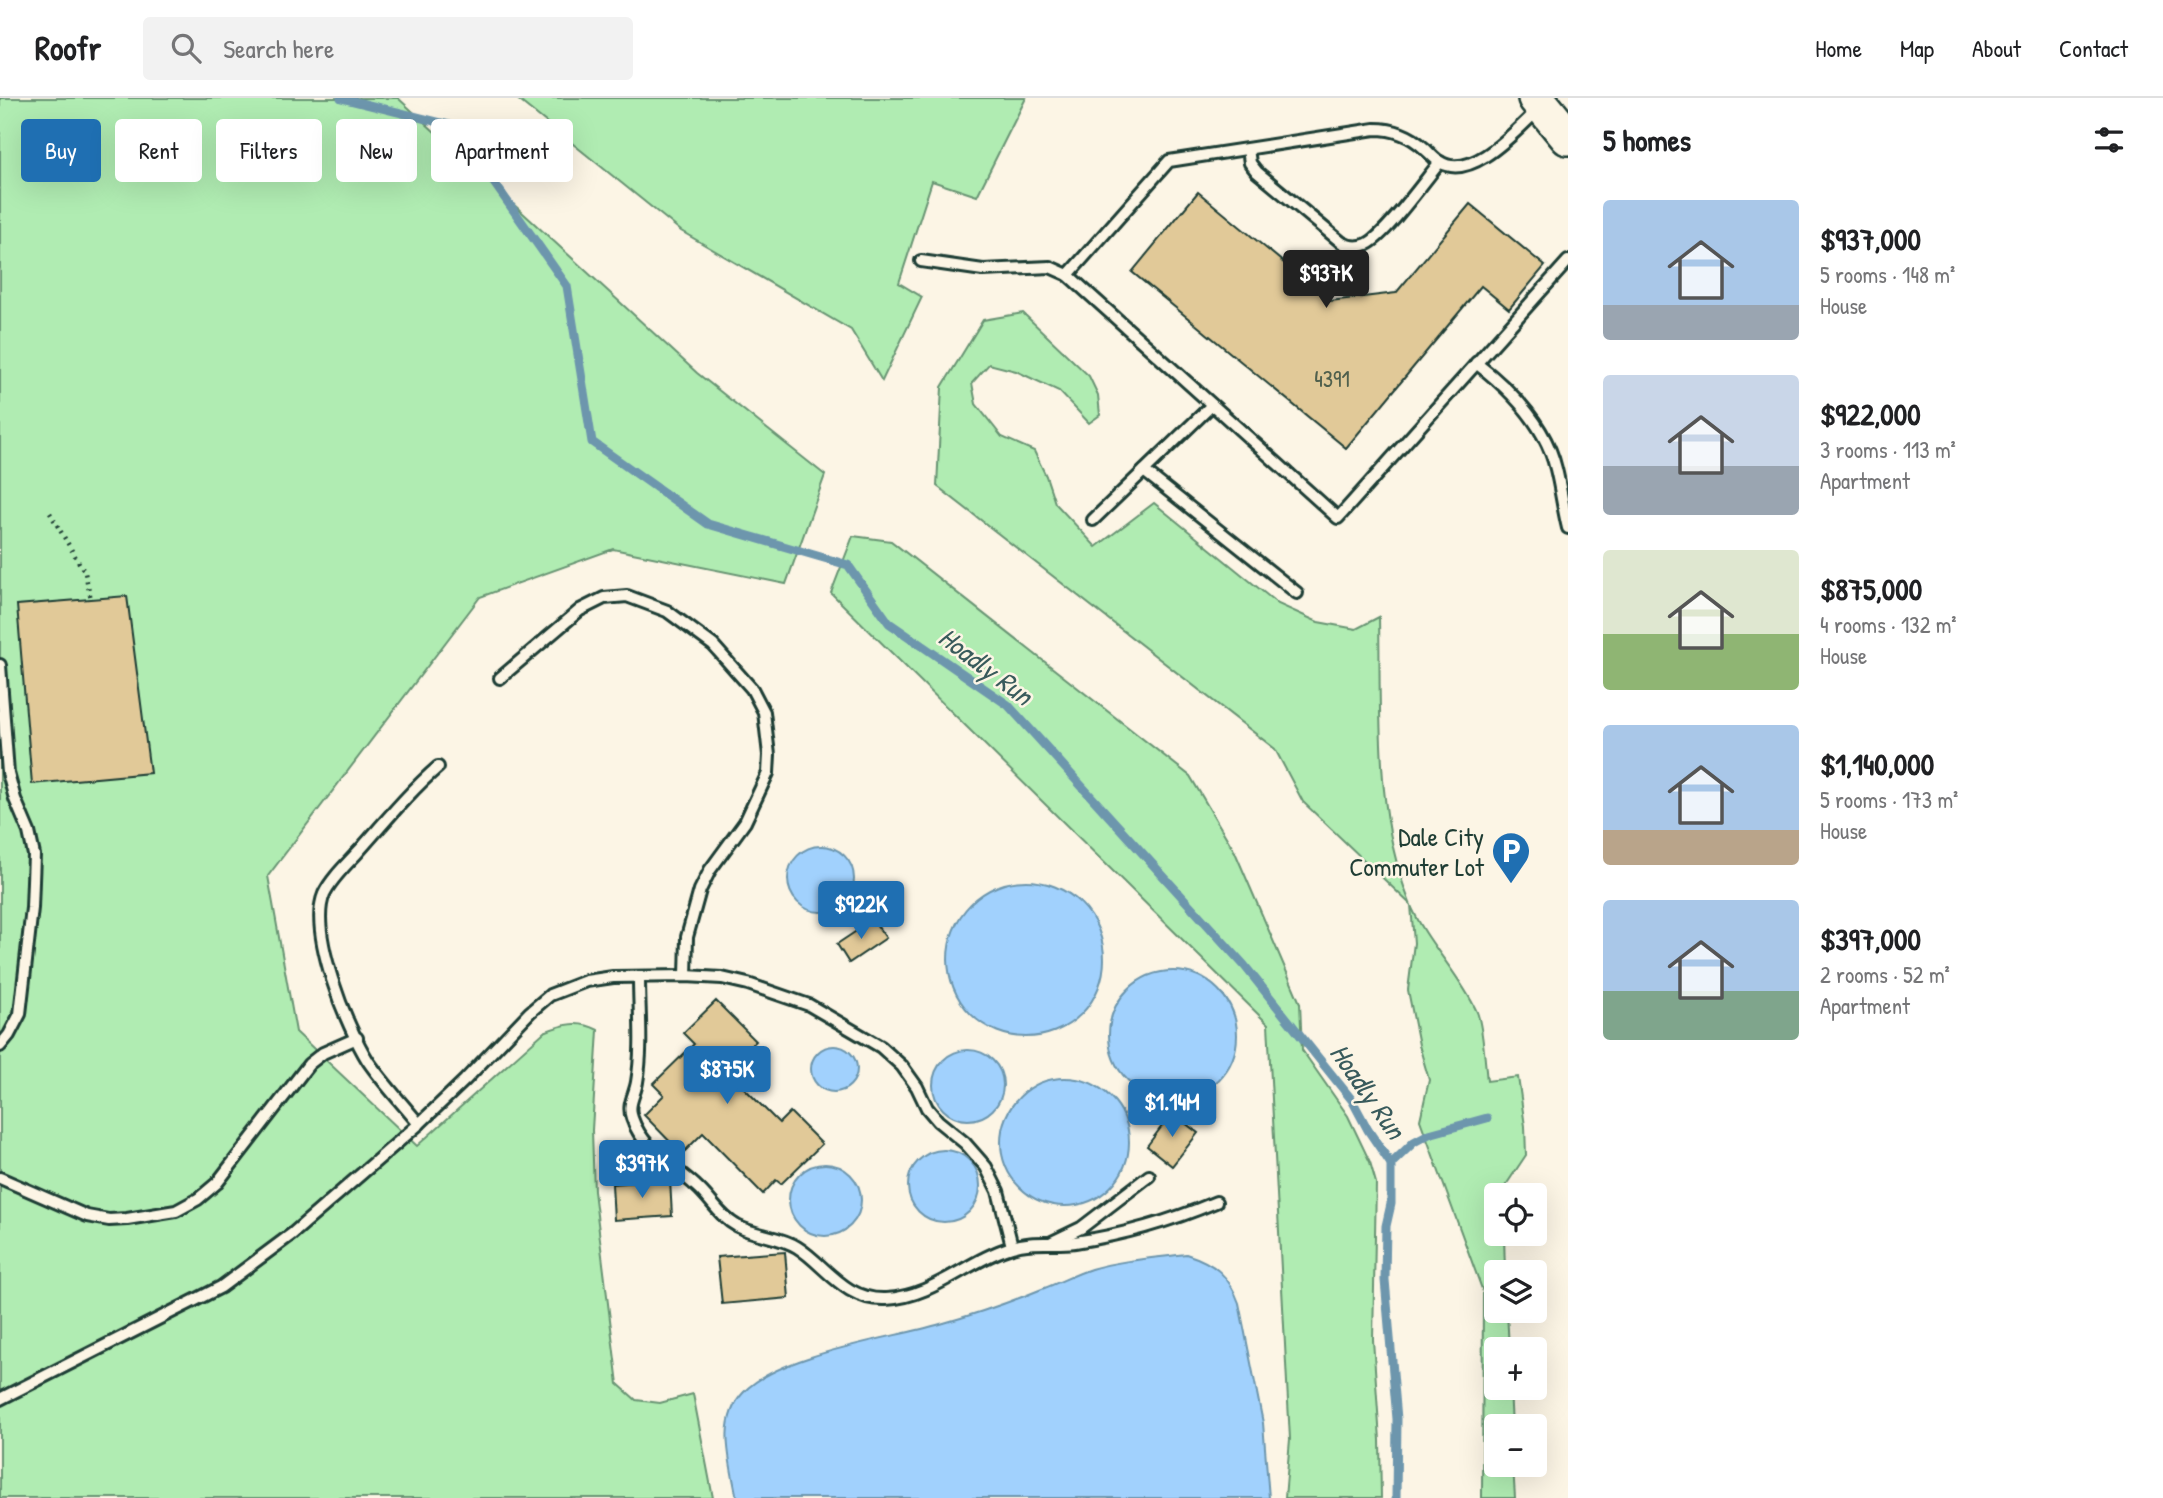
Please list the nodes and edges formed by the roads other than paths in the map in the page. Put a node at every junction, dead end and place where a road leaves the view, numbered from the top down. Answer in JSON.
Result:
{"nodes":[{"id":1,"x":1539,"y":102,"type":"edge"},
{"id":2,"x":1568,"y":137,"type":"edge"},
{"id":3,"x":1248,"y":149,"type":"junction"},
{"id":4,"x":1440,"y":162,"type":"junction"},
{"id":5,"x":921,"y":261,"type":"dead end"},
{"id":6,"x":1568,"y":261,"type":"edge"},
{"id":7,"x":1068,"y":275,"type":"junction"},
{"id":8,"x":1476,"y":363,"type":"junction"},
{"id":9,"x":1212,"y":405,"type":"junction"},
{"id":10,"x":1144,"y":471,"type":"junction"},
{"id":11,"x":1093,"y":520,"type":"dead end"},
{"id":12,"x":1568,"y":528,"type":"edge"},
{"id":13,"x":1297,"y":593,"type":"dead end"},
{"id":14,"x":0,"y":665,"type":"edge"},
{"id":15,"x":500,"y":678,"type":"dead end"},
{"id":16,"x":438,"y":767,"type":"dead end"},
{"id":17,"x":686,"y":976,"type":"junction"},
{"id":18,"x":639,"y":977,"type":"junction"},
{"id":19,"x":357,"y":1038,"type":"junction"},
{"id":20,"x":0,"y":1046,"type":"edge"},
{"id":21,"x":419,"y":1124,"type":"junction"},
{"id":22,"x":1149,"y":1176,"type":"dead end"},
{"id":23,"x":0,"y":1178,"type":"edge"},
{"id":24,"x":1216,"y":1202,"type":"dead end"},
{"id":25,"x":1049,"y":1244,"type":"junction"},
{"id":26,"x":1012,"y":1246,"type":"junction"},
{"id":27,"x":0,"y":1399,"type":"edge"}],
"edges":[{"from":1,"to":2,"type":"main road"},
{"from":1,"to":4,"type":"lane"},
{"from":3,"to":4,"type":"lane"},
{"from":3,"to":4,"type":"lane"},
{"from":3,"to":7,"type":"lane"},
{"from":5,"to":7,"type":"lane"},
{"from":6,"to":8,"type":"lane"},
{"from":7,"to":9,"type":"lane"},
{"from":8,"to":9,"type":"lane"},
{"from":8,"to":12,"type":"lane"},
{"from":9,"to":10,"type":"lane"},
{"from":10,"to":11,"type":"lane"},
{"from":10,"to":13,"type":"lane"},
{"from":14,"to":20,"type":"lane"},
{"from":15,"to":17,"type":"lane"},
{"from":16,"to":19,"type":"lane"},
{"from":17,"to":18,"type":"lane"},
{"from":17,"to":26,"type":"lane"},
{"from":18,"to":21,"type":"lane"},
{"from":18,"to":26,"type":"lane"},
{"from":19,"to":21,"type":"lane"},
{"from":19,"to":23,"type":"lane"},
{"from":21,"to":27,"type":"lane"},
{"from":22,"to":25,"type":"lane"},
{"from":24,"to":25,"type":"lane"},
{"from":25,"to":26,"type":"lane"}]}
